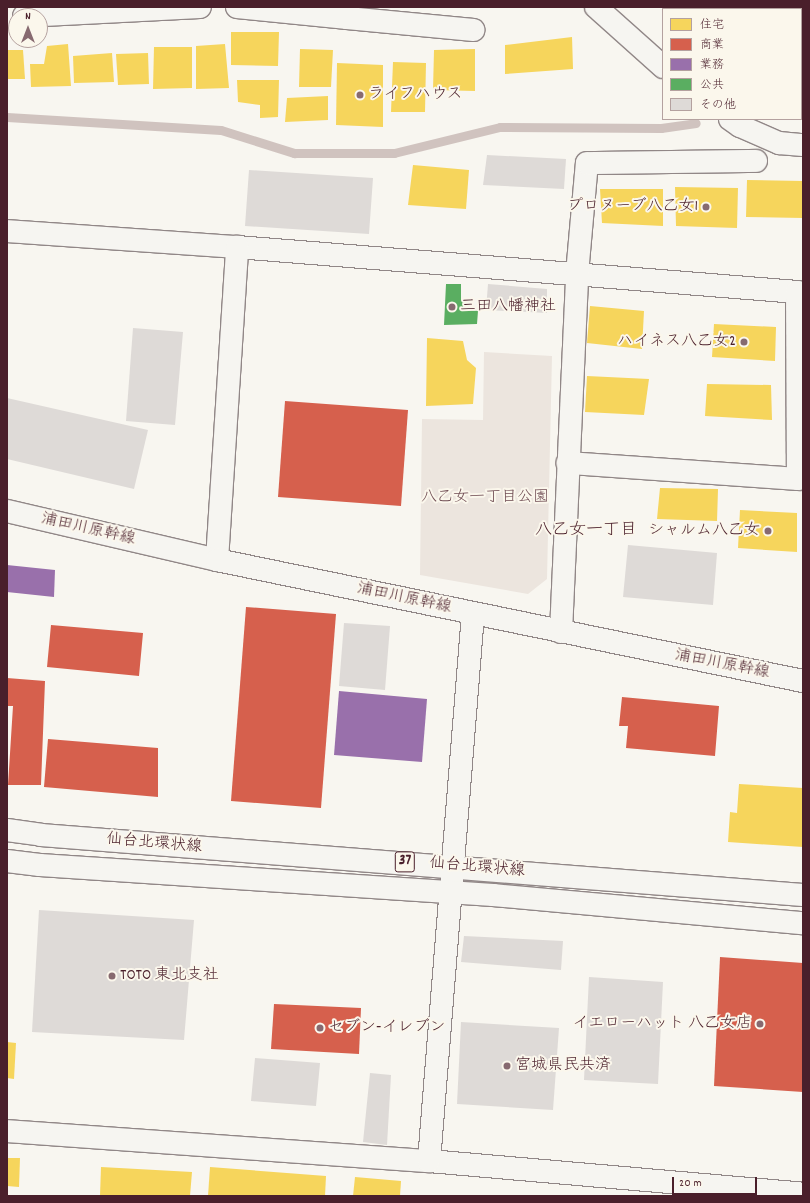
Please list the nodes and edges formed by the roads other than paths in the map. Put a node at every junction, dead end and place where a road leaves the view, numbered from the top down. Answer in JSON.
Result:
{"nodes":[{"id":1,"x":200,"y":7,"type":"edge"},
{"id":2,"x":238,"y":7,"type":"edge"},
{"id":3,"x":596,"y":7,"type":"edge"},
{"id":4,"x":347,"y":12,"type":"edge"},
{"id":5,"x":48,"y":15,"type":"edge"},
{"id":6,"x":473,"y":30,"type":"dead end"},
{"id":7,"x":662,"y":66,"type":"edge"},
{"id":8,"x":731,"y":120,"type":"edge"},
{"id":9,"x":803,"y":145,"type":"edge"},
{"id":10,"x":756,"y":161,"type":"dead end"},
{"id":11,"x":7,"y":231,"type":"edge"},
{"id":12,"x":237,"y":247,"type":"junction"},
{"id":13,"x":577,"y":274,"type":"junction"},
{"id":14,"x":568,"y":463,"type":"junction"},
{"id":15,"x":801,"y":479,"type":"edge"},
{"id":16,"x":7,"y":511,"type":"edge"},
{"id":17,"x":217,"y":560,"type":"junction"},
{"id":18,"x":472,"y":614,"type":"junction"},
{"id":19,"x":561,"y":632,"type":"junction"},
{"id":20,"x":803,"y":681,"type":"edge"},
{"id":21,"x":7,"y":830,"type":"edge"},
{"id":22,"x":7,"y":861,"type":"edge"},
{"id":23,"x":452,"y":866,"type":"junction"},
{"id":24,"x":450,"y":893,"type":"junction"},
{"id":25,"x":803,"y":895,"type":"edge"},
{"id":26,"x":803,"y":923,"type":"edge"},
{"id":27,"x":7,"y":1131,"type":"edge"},
{"id":28,"x":429,"y":1161,"type":"junction"},
{"id":29,"x":803,"y":1194,"type":"edge"}],
"edges":[{"from":1,"to":5,"type":"street"},
{"from":2,"to":4,"type":"street"},
{"from":3,"to":7,"type":"street"},
{"from":4,"to":6,"type":"street"},
{"from":8,"to":9,"type":"street"},
{"from":10,"to":13,"type":"street"},
{"from":11,"to":12,"type":"street"},
{"from":12,"to":13,"type":"street"},
{"from":12,"to":17,"type":"street"},
{"from":13,"to":14,"type":"street"},
{"from":13,"to":15,"type":"street"},
{"from":14,"to":15,"type":"street"},
{"from":14,"to":19,"type":"street"},
{"from":16,"to":17,"type":"street","name":"浦田川原幹線"},
{"from":17,"to":18,"type":"street","name":"浦田川原幹線"},
{"from":18,"to":19,"type":"street","name":"浦田川原幹線"},
{"from":18,"to":23,"type":"street"},
{"from":19,"to":20,"type":"street","name":"浦田川原幹線"},
{"from":21,"to":23,"type":"street","name":"仙台北環状線","number":"37"},
{"from":22,"to":24,"type":"street","name":"仙台北環状線","number":"37"},
{"from":23,"to":24,"type":"street"},
{"from":23,"to":25,"type":"street","name":"仙台北環状線","number":"37"},
{"from":24,"to":26,"type":"street","name":"仙台北環状線","number":"37"},
{"from":24,"to":28,"type":"street"},
{"from":27,"to":28,"type":"street"},
{"from":28,"to":29,"type":"street"}]}
